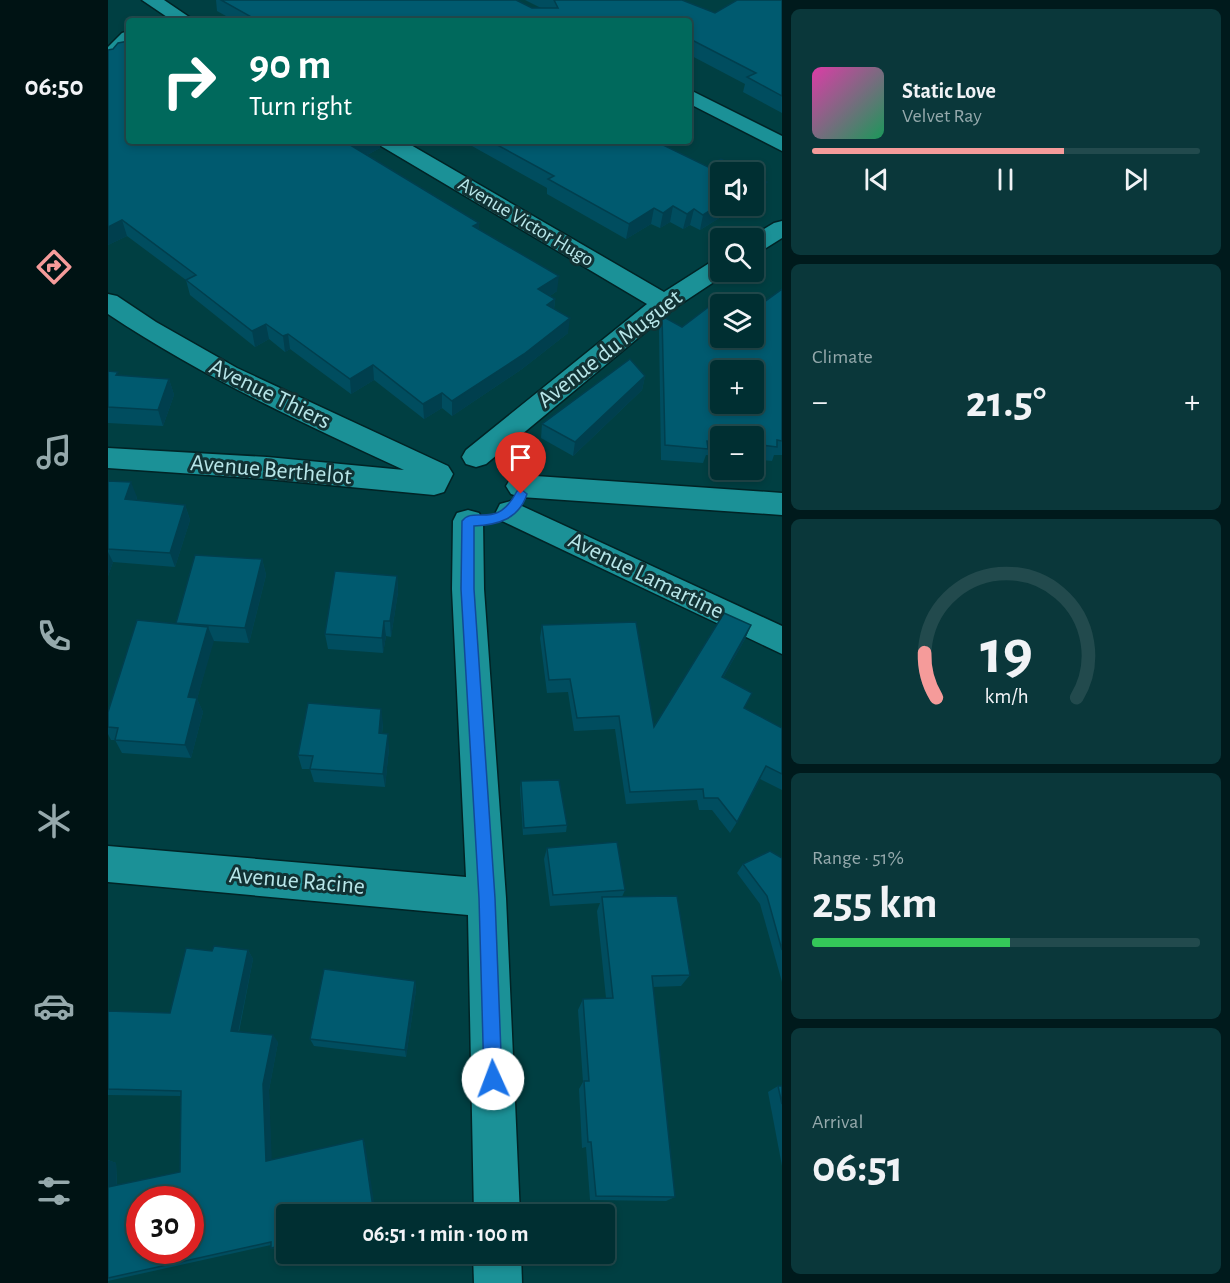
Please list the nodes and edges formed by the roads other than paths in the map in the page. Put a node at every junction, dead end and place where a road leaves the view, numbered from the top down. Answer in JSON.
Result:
{"nodes":[{"id":1,"x":158,"y":2,"type":"edge"},
{"id":2,"x":146,"y":18,"type":"edge"},
{"id":3,"x":182,"y":18,"type":"edge"},
{"id":4,"x":126,"y":40,"type":"edge"},
{"id":5,"x":108,"y":58,"type":"edge"},
{"id":6,"x":692,"y":97,"type":"edge"},
{"id":7,"x":394,"y":144,"type":"edge"},
{"id":8,"x":782,"y":145,"type":"edge"},
{"id":9,"x":782,"y":228,"type":"edge"},
{"id":10,"x":764,"y":239,"type":"edge"},
{"id":11,"x":710,"y":273,"type":"edge"},
{"id":12,"x":108,"y":302,"type":"edge"},
{"id":13,"x":664,"y":303,"type":"junction"},
{"id":14,"x":476,"y":457,"type":"junction"},
{"id":15,"x":108,"y":458,"type":"edge"},
{"id":16,"x":436,"y":479,"type":"junction"},
{"id":17,"x":516,"y":499,"type":"junction"},
{"id":18,"x":782,"y":504,"type":"edge"},
{"id":19,"x":468,"y":521,"type":"junction"},
{"id":20,"x":782,"y":641,"type":"edge"},
{"id":21,"x":108,"y":864,"type":"edge"},
{"id":22,"x":487,"y":898,"type":"junction"},
{"id":23,"x":497,"y":1204,"type":"edge"},
{"id":24,"x":497,"y":1264,"type":"edge"},
{"id":25,"x":498,"y":1283,"type":"edge"}],
"edges":[{"from":1,"to":2,"type":"street"},
{"from":1,"to":3,"type":"street"},
{"from":4,"to":5,"type":"street"},
{"from":6,"to":8,"type":"street"},
{"from":7,"to":13,"type":"street","name":"Avenue Victor Hugo"},
{"from":9,"to":10,"type":"street"},
{"from":11,"to":13,"type":"street","name":"Avenue du Muguet"},
{"from":12,"to":16,"type":"street","name":"Avenue Thiers"},
{"from":13,"to":14,"type":"street","name":"Avenue du Muguet"},
{"from":14,"to":16,"type":"street"},
{"from":14,"to":17,"type":"street"},
{"from":15,"to":16,"type":"street","name":"Avenue Berthelot"},
{"from":16,"to":19,"type":"street"},
{"from":17,"to":18,"type":"street"},
{"from":17,"to":19,"type":"street"},
{"from":17,"to":20,"type":"street","name":"Avenue Lamartine"},
{"from":19,"to":22,"type":"street"},
{"from":21,"to":22,"type":"street","name":"Avenue Racine"},
{"from":22,"to":23,"type":"street"},
{"from":24,"to":25,"type":"street"}]}
